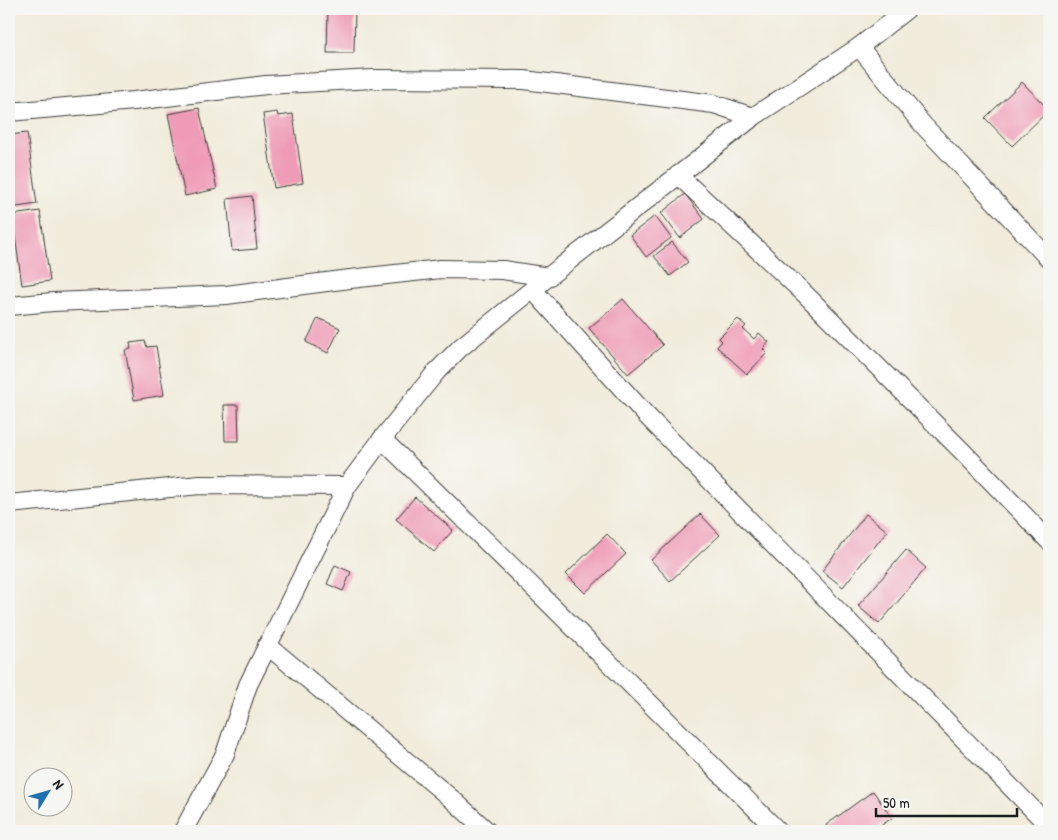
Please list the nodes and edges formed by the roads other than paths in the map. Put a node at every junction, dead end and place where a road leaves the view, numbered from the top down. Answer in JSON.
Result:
{"nodes":[{"id":1,"x":907,"y":9,"type":"edge"},
{"id":2,"x":859,"y":47,"type":"junction"},
{"id":3,"x":9,"y":112,"type":"edge"},
{"id":4,"x":753,"y":117,"type":"junction"},
{"id":5,"x":678,"y":175,"type":"junction"},
{"id":6,"x":1049,"y":259,"type":"edge"},
{"id":7,"x":548,"y":277,"type":"junction"},
{"id":8,"x":533,"y":290,"type":"junction"},
{"id":9,"x":9,"y":306,"type":"edge"},
{"id":10,"x":382,"y":439,"type":"junction"},
{"id":11,"x":347,"y":486,"type":"junction"},
{"id":12,"x":9,"y":504,"type":"edge"},
{"id":13,"x":1049,"y":541,"type":"edge"},
{"id":14,"x":268,"y":646,"type":"junction"},
{"id":15,"x":1049,"y":826,"type":"edge"},
{"id":16,"x":183,"y":831,"type":"edge"},
{"id":17,"x":487,"y":831,"type":"edge"},
{"id":18,"x":778,"y":831,"type":"edge"}],
"edges":[{"from":1,"to":2,"type":"street"},
{"from":2,"to":4,"type":"street"},
{"from":2,"to":6,"type":"street"},
{"from":3,"to":4,"type":"street"},
{"from":4,"to":5,"type":"street"},
{"from":5,"to":7,"type":"street"},
{"from":5,"to":13,"type":"street"},
{"from":7,"to":8,"type":"street"},
{"from":7,"to":9,"type":"street"},
{"from":8,"to":10,"type":"street"},
{"from":8,"to":15,"type":"street"},
{"from":10,"to":11,"type":"street"},
{"from":10,"to":18,"type":"street"},
{"from":11,"to":12,"type":"street"},
{"from":11,"to":14,"type":"street"},
{"from":14,"to":16,"type":"street"},
{"from":14,"to":17,"type":"street"}]}
